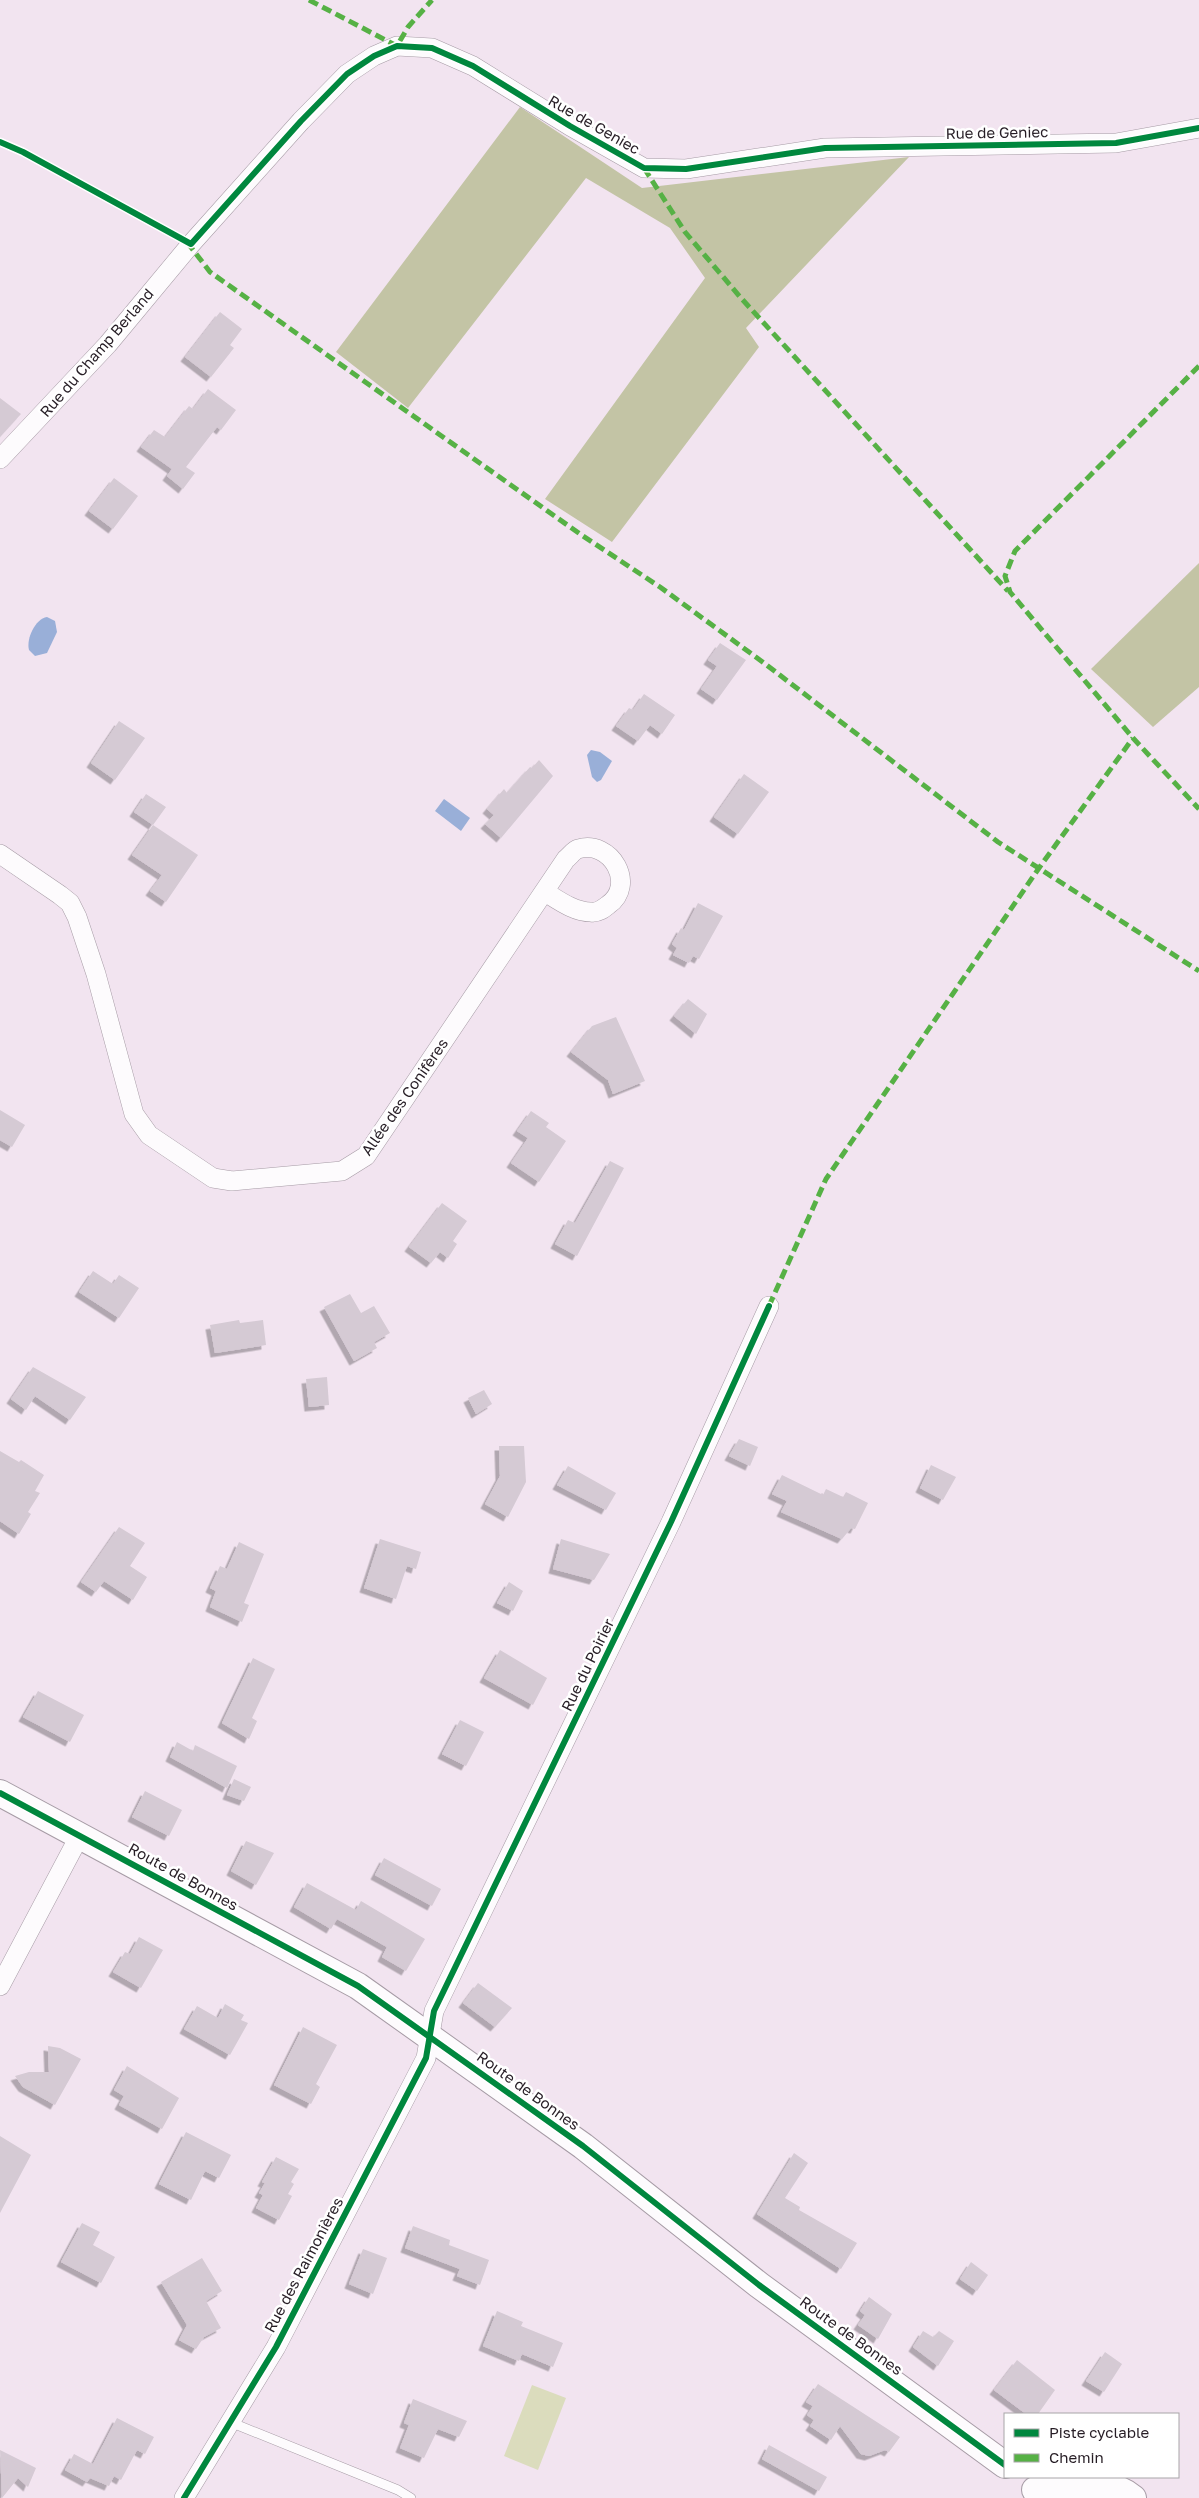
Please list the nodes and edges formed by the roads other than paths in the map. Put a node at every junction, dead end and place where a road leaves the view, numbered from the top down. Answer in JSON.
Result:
{"nodes":[{"id":1,"x":1199,"y":128,"type":"edge"},
{"id":2,"x":191,"y":244,"type":"joint"},
{"id":3,"x":0,"y":459,"type":"edge"},
{"id":4,"x":0,"y":854,"type":"edge"},
{"id":5,"x":545,"y":892,"type":"dead end"},
{"id":6,"x":769,"y":1306,"type":"dead end"},
{"id":7,"x":0,"y":1793,"type":"edge"},
{"id":8,"x":80,"y":1835,"type":"junction"},
{"id":9,"x":0,"y":1986,"type":"edge"},
{"id":10,"x":430,"y":2035,"type":"junction"},
{"id":11,"x":230,"y":2422,"type":"junction"},
{"id":12,"x":1004,"y":2464,"type":"edge"},
{"id":13,"x":1031,"y":2488,"type":"edge"},
{"id":14,"x":1078,"y":2494,"type":"edge"},
{"id":15,"x":184,"y":2498,"type":"edge"},
{"id":16,"x":411,"y":2498,"type":"edge"},
{"id":17,"x":1133,"y":2498,"type":"edge"}],
"edges":[{"from":1,"to":2,"type":"street","name":"Rue de Geniec"},
{"from":2,"to":3,"type":"street","name":"Rue du Champ Berland"},
{"from":4,"to":5,"type":"street","name":"Allée des Conifères"},
{"from":6,"to":10,"type":"street","name":"Rue du Poirier"},
{"from":7,"to":8,"type":"street","name":"Route de Bonnes"},
{"from":8,"to":9,"type":"street"},
{"from":8,"to":10,"type":"street","name":"Route de Bonnes"},
{"from":10,"to":11,"type":"street","name":"Rue des Raimonières"},
{"from":10,"to":12,"type":"street","name":"Route de Bonnes"},
{"from":11,"to":15,"type":"street","name":"Rue des Raimonières"},
{"from":11,"to":16,"type":"lane"},
{"from":13,"to":14,"type":"street"},
{"from":14,"to":17,"type":"street"}]}
